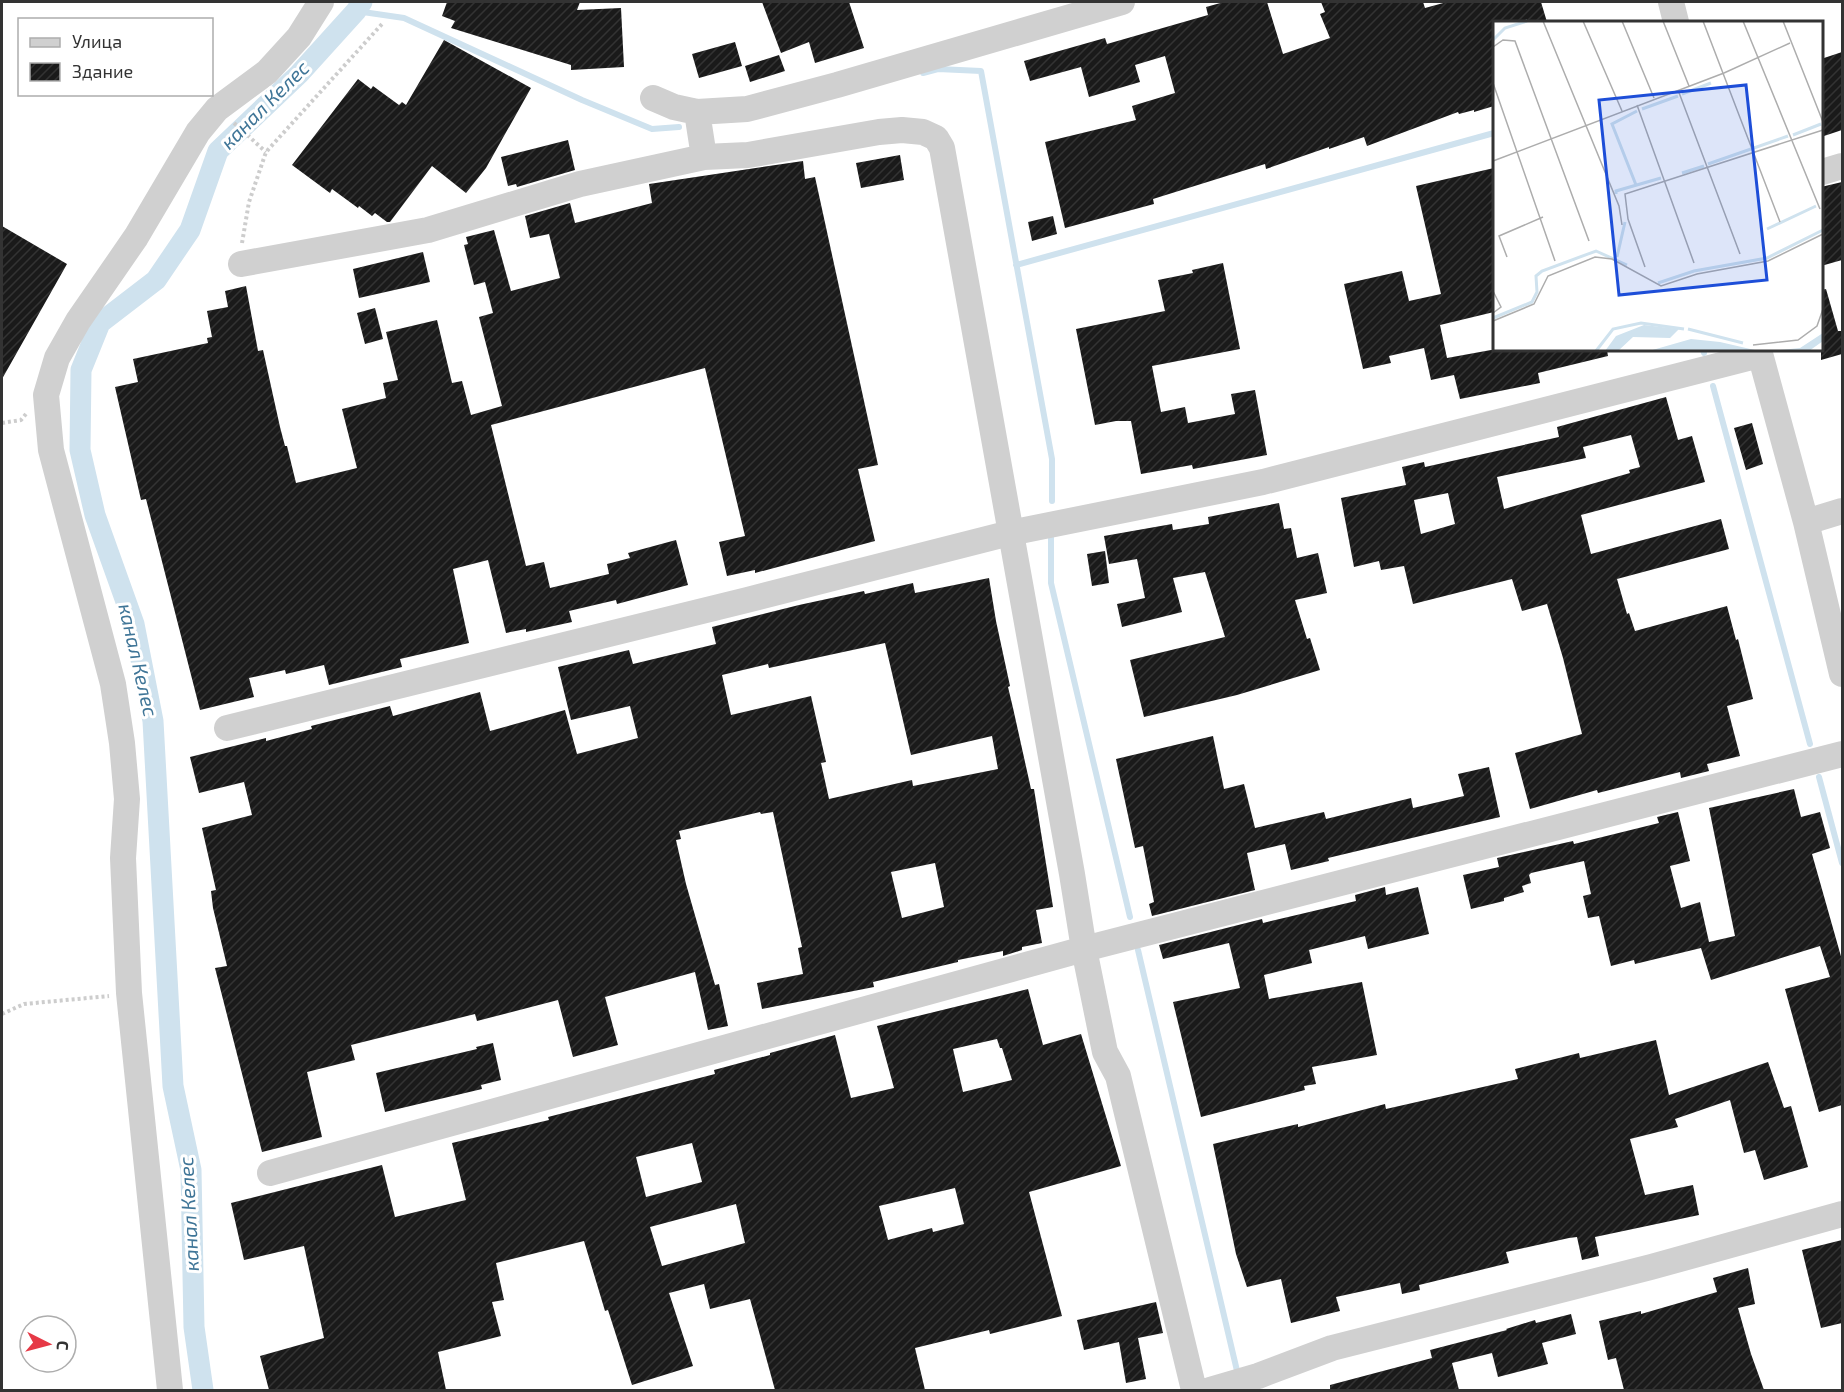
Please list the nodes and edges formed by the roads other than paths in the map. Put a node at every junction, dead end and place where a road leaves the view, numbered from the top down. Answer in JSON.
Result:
{"nodes":[{"id":1,"x":321,"y":2,"type":"edge"},
{"id":2,"x":1122,"y":2,"type":"edge"},
{"id":3,"x":1671,"y":2,"type":"edge"},
{"id":4,"x":1676,"y":21,"type":"edge"},
{"id":5,"x":653,"y":98,"type":"dead end"},
{"id":6,"x":697,"y":112,"type":"junction"},
{"id":7,"x":704,"y":157,"type":"junction"},
{"id":8,"x":1842,"y":166,"type":"edge"},
{"id":9,"x":1823,"y":171,"type":"edge"},
{"id":10,"x":241,"y":264,"type":"road end"},
{"id":11,"x":1760,"y":352,"type":"edge"},
{"id":12,"x":1842,"y":511,"type":"edge"},
{"id":13,"x":1806,"y":522,"type":"junction"},
{"id":14,"x":1010,"y":533,"type":"junction"},
{"id":15,"x":1842,"y":674,"type":"edge"},
{"id":16,"x":227,"y":728,"type":"dead end"},
{"id":17,"x":1842,"y":754,"type":"edge"},
{"id":18,"x":1084,"y":949,"type":"junction"},
{"id":19,"x":270,"y":1173,"type":"dead end"},
{"id":20,"x":1842,"y":1214,"type":"edge"},
{"id":21,"x":170,"y":1390,"type":"edge"},
{"id":22,"x":1194,"y":1390,"type":"edge"},
{"id":23,"x":1210,"y":1390,"type":"edge"}],
"edges":[{"from":1,"to":21,"type":"street"},
{"from":2,"to":6,"type":"street"},
{"from":3,"to":4,"type":"street"},
{"from":5,"to":6,"type":"street"},
{"from":6,"to":7,"type":"street"},
{"from":7,"to":10,"type":"street"},
{"from":7,"to":14,"type":"street"},
{"from":8,"to":9,"type":"street"},
{"from":11,"to":13,"type":"street"},
{"from":11,"to":14,"type":"street"},
{"from":12,"to":13,"type":"street"},
{"from":13,"to":15,"type":"street"},
{"from":14,"to":16,"type":"street"},
{"from":14,"to":18,"type":"street"},
{"from":17,"to":18,"type":"street"},
{"from":18,"to":19,"type":"street"},
{"from":18,"to":22,"type":"street"},
{"from":20,"to":23,"type":"street"}]}
